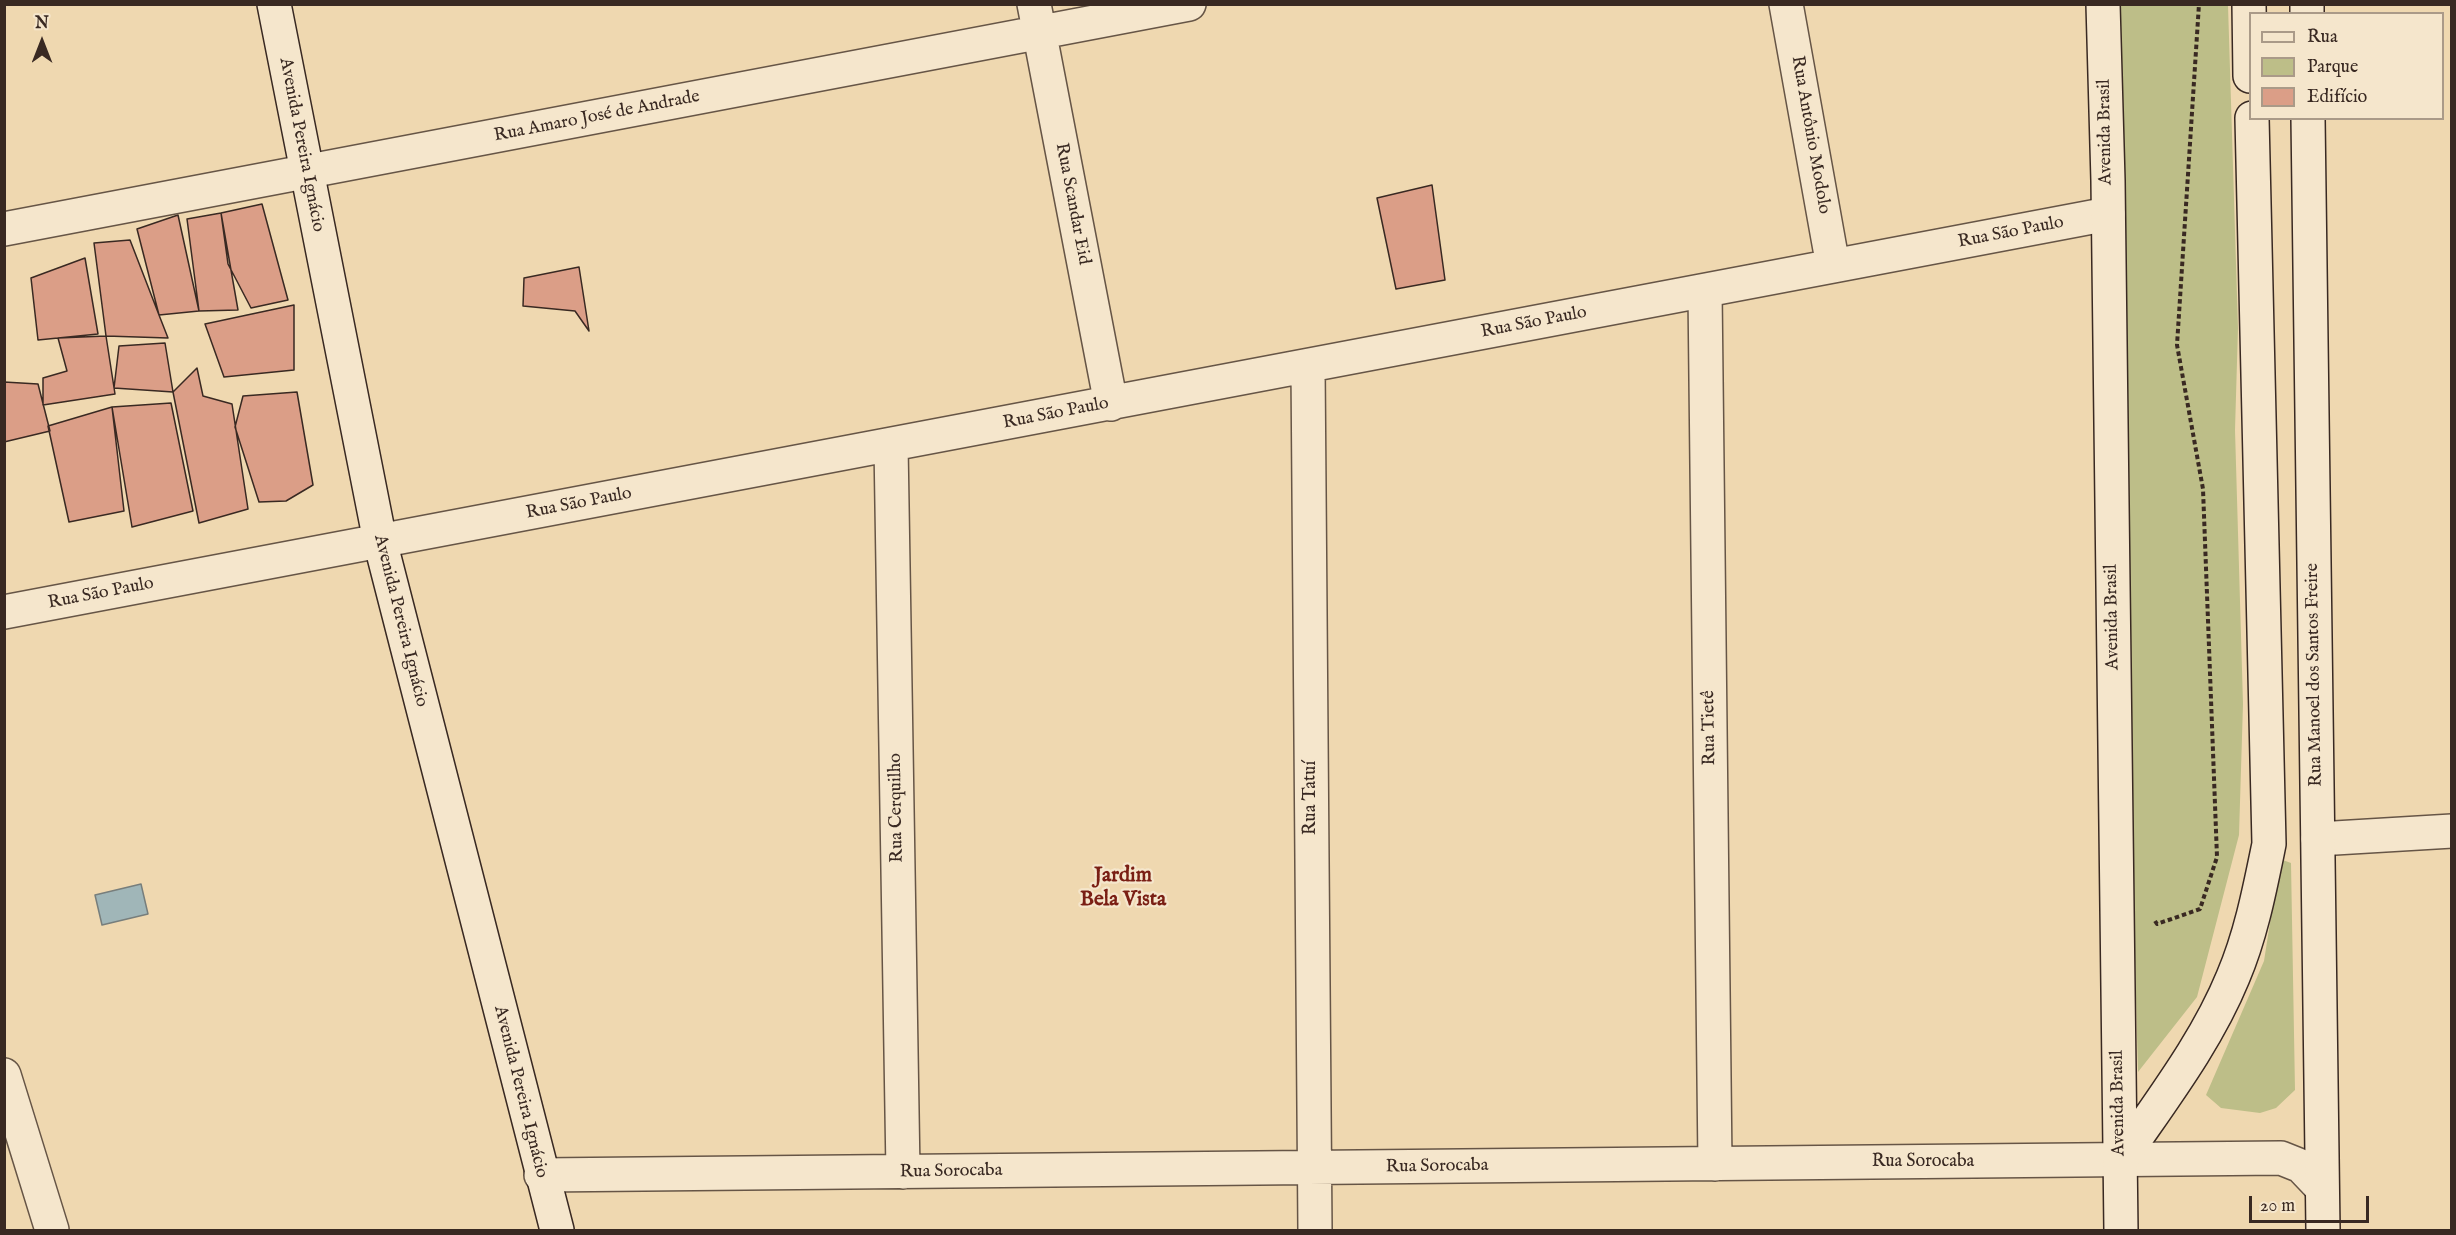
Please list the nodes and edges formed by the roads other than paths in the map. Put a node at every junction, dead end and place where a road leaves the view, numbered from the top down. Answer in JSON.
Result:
{"nodes":[{"id":1,"x":273,"y":4,"type":"edge"},
{"id":2,"x":1189,"y":4,"type":"edge"},
{"id":3,"x":1786,"y":4,"type":"edge"},
{"id":4,"x":2103,"y":4,"type":"edge"},
{"id":5,"x":1037,"y":19,"type":"edge"},
{"id":6,"x":2252,"y":120,"type":"edge"},
{"id":7,"x":2308,"y":120,"type":"edge"},
{"id":8,"x":307,"y":172,"type":"junction"},
{"id":9,"x":2108,"y":214,"type":"junction"},
{"id":10,"x":4,"y":230,"type":"edge"},
{"id":11,"x":1833,"y":266,"type":"junction"},
{"id":12,"x":1705,"y":291,"type":"junction"},
{"id":13,"x":1308,"y":366,"type":"junction"},
{"id":14,"x":1111,"y":404,"type":"junction"},
{"id":15,"x":891,"y":445,"type":"junction"},
{"id":16,"x":380,"y":541,"type":"junction"},
{"id":17,"x":4,"y":612,"type":"edge"},
{"id":18,"x":2451,"y":831,"type":"edge"},
{"id":19,"x":2318,"y":839,"type":"junction"},
{"id":20,"x":4,"y":1075,"type":"edge"},
{"id":21,"x":2120,"y":1161,"type":"junction"},
{"id":22,"x":1714,"y":1164,"type":"junction"},
{"id":23,"x":1314,"y":1168,"type":"junction"},
{"id":24,"x":903,"y":1172,"type":"junction"},
{"id":25,"x":541,"y":1176,"type":"junction"},
{"id":26,"x":2321,"y":1187,"type":"junction"},
{"id":27,"x":52,"y":1230,"type":"edge"},
{"id":28,"x":557,"y":1230,"type":"edge"},
{"id":29,"x":1315,"y":1230,"type":"edge"},
{"id":30,"x":2121,"y":1230,"type":"edge"},
{"id":31,"x":2323,"y":1230,"type":"edge"}],
"edges":[{"from":1,"to":8,"type":"street","name":"Avenida Pereira Ignácio"},
{"from":2,"to":5,"type":"street","name":"Rua Amaro José de Andrade"},
{"from":3,"to":11,"type":"street","name":"Rua Antônio Modolo"},
{"from":4,"to":9,"type":"street","name":"Avenida Brasil"},
{"from":5,"to":8,"type":"street","name":"Rua Amaro José de Andrade"},
{"from":5,"to":14,"type":"street","name":"Rua Scandar Eid"},
{"from":6,"to":21,"type":"street"},
{"from":7,"to":19,"type":"street","name":"Rua Manoel dos Santos Freire"},
{"from":8,"to":10,"type":"street","name":"Rua Amaro José de Andrade"},
{"from":8,"to":16,"type":"street","name":"Avenida Pereira Ignácio"},
{"from":9,"to":11,"type":"street","name":"Rua São Paulo"},
{"from":9,"to":21,"type":"street","name":"Avenida Brasil"},
{"from":11,"to":12,"type":"street","name":"Rua São Paulo"},
{"from":12,"to":13,"type":"street","name":"Rua São Paulo"},
{"from":12,"to":22,"type":"street","name":"Rua Tietê"},
{"from":13,"to":14,"type":"street","name":"Rua São Paulo"},
{"from":13,"to":23,"type":"street","name":"Rua Tatuí"},
{"from":14,"to":15,"type":"street","name":"Rua São Paulo"},
{"from":15,"to":16,"type":"street","name":"Rua São Paulo"},
{"from":15,"to":24,"type":"street","name":"Rua Cerquilho"},
{"from":16,"to":17,"type":"street","name":"Rua São Paulo"},
{"from":16,"to":25,"type":"street","name":"Avenida Pereira Ignácio"},
{"from":18,"to":19,"type":"street"},
{"from":19,"to":26,"type":"street","name":"Rua Manoel dos Santos Freire"},
{"from":20,"to":27,"type":"street"},
{"from":21,"to":22,"type":"street","name":"Rua Sorocaba"},
{"from":21,"to":26,"type":"street","name":"Rua Sorocaba"},
{"from":21,"to":30,"type":"street","name":"Avenida Brasil"},
{"from":22,"to":23,"type":"street","name":"Rua Sorocaba"},
{"from":23,"to":24,"type":"street","name":"Rua Sorocaba"},
{"from":23,"to":29,"type":"street","name":"Rua Tatuí"},
{"from":24,"to":25,"type":"street","name":"Rua Sorocaba"},
{"from":25,"to":28,"type":"street","name":"Avenida Pereira Ignácio"},
{"from":26,"to":31,"type":"street","name":"Rua Manoel dos Santos Freire"}]}
